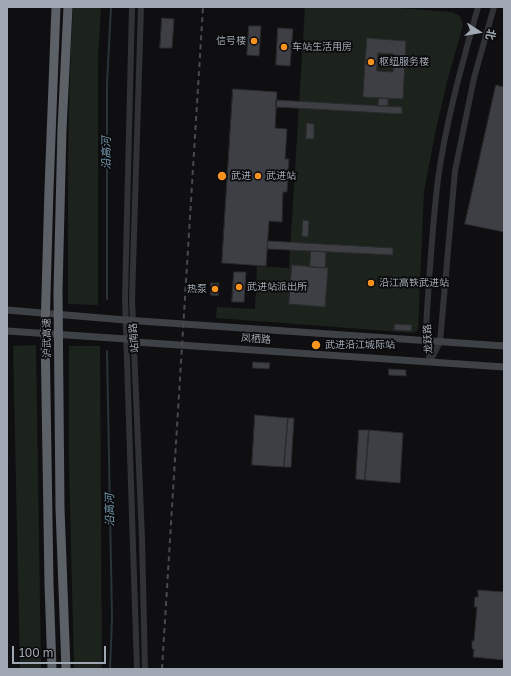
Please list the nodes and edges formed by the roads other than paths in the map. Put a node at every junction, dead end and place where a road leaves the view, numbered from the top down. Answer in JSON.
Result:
{"nodes":[{"id":1,"x":56,"y":7,"type":"edge"},
{"id":2,"x":68,"y":7,"type":"edge"},
{"id":3,"x":132,"y":7,"type":"edge"},
{"id":4,"x":141,"y":7,"type":"edge"},
{"id":5,"x":478,"y":7,"type":"edge"},
{"id":6,"x":494,"y":7,"type":"edge"},
{"id":7,"x":7,"y":310,"type":"edge"},
{"id":8,"x":129,"y":320,"type":"junction"},
{"id":9,"x":7,"y":331,"type":"edge"},
{"id":10,"x":127,"y":339,"type":"junction"},
{"id":11,"x":426,"y":340,"type":"junction"},
{"id":12,"x":135,"y":342,"type":"junction"},
{"id":13,"x":440,"y":342,"type":"junction"},
{"id":14,"x":504,"y":346,"type":"edge"},
{"id":15,"x":430,"y":361,"type":"junction"},
{"id":16,"x":504,"y":367,"type":"edge"},
{"id":17,"x":52,"y":669,"type":"edge"},
{"id":18,"x":66,"y":669,"type":"edge"},
{"id":19,"x":137,"y":669,"type":"edge"},
{"id":20,"x":145,"y":669,"type":"edge"}],
"edges":[{"from":1,"to":17,"type":"highway","name":"沪武高速"},
{"from":2,"to":18,"type":"highway","name":"沪武高速"},
{"from":3,"to":8,"type":"street","name":"站南路"},
{"from":4,"to":8,"type":"street","name":"站南路"},
{"from":5,"to":11,"type":"street","name":"龙跃路"},
{"from":6,"to":13,"type":"street","name":"龙跃路"},
{"from":7,"to":8,"type":"main road","name":"凤栖路"},
{"from":8,"to":10,"type":"street","name":"站南路"},
{"from":8,"to":11,"type":"main road","name":"凤栖路"},
{"from":8,"to":12,"type":"street","name":"站南路"},
{"from":9,"to":10,"type":"main road","name":"凤栖路"},
{"from":10,"to":12,"type":"main road","name":"凤栖路"},
{"from":10,"to":19,"type":"street","name":"站南路"},
{"from":11,"to":13,"type":"main road","name":"凤栖路"},
{"from":11,"to":15,"type":"street","name":"龙跃路"},
{"from":12,"to":15,"type":"main road","name":"凤栖路"},
{"from":12,"to":20,"type":"street","name":"站南路"},
{"from":13,"to":14,"type":"main road","name":"凤栖路"},
{"from":13,"to":15,"type":"street","name":"龙跃路"},
{"from":15,"to":16,"type":"main road","name":"凤栖路"}]}
